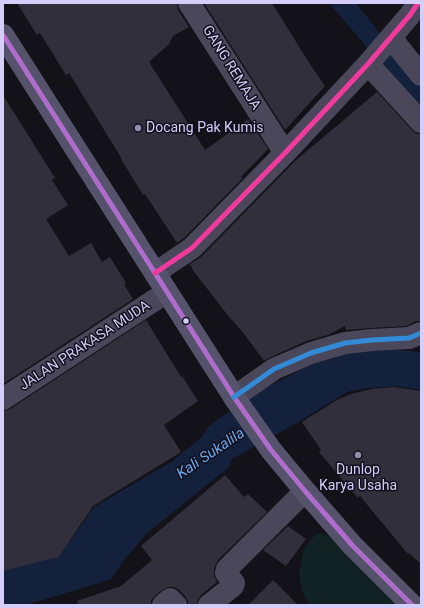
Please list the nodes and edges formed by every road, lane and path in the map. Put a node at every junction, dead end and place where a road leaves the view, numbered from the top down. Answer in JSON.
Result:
{"nodes":[{"id":1,"x":189,"y":3,"type":"edge"},
{"id":2,"x":418,"y":3,"type":"edge"},
{"id":3,"x":3,"y":35,"type":"edge"},
{"id":4,"x":390,"y":39,"type":"junction"},
{"id":5,"x":370,"y":61,"type":"junction"},
{"id":6,"x":421,"y":75,"type":"edge"},
{"id":7,"x":421,"y":122,"type":"edge"},
{"id":8,"x":285,"y":153,"type":"junction"},
{"id":9,"x":154,"y":273,"type":"junction"},
{"id":10,"x":167,"y":292,"type":"junction"},
{"id":11,"x":421,"y":333,"type":"edge"},
{"id":12,"x":235,"y":398,"type":"junction"},
{"id":13,"x":3,"y":399,"type":"edge"},
{"id":14,"x":305,"y":491,"type":"junction"},
{"id":15,"x":163,"y":605,"type":"edge"},
{"id":16,"x":176,"y":605,"type":"edge"},
{"id":17,"x":209,"y":605,"type":"edge"},
{"id":18,"x":412,"y":605,"type":"edge"}],
"edges":[{"from":1,"to":8,"type":"street","name":"GANG REMAJA"},
{"from":2,"to":4,"type":"street"},
{"from":3,"to":9,"type":"main road"},
{"from":4,"to":5,"type":"street"},
{"from":4,"to":6,"type":"street"},
{"from":5,"to":7,"type":"street"},
{"from":5,"to":8,"type":"street"},
{"from":8,"to":9,"type":"street"},
{"from":9,"to":10,"type":"main road"},
{"from":10,"to":12,"type":"main road"},
{"from":10,"to":13,"type":"street","name":"JALAN PRAKASA MUDA"},
{"from":11,"to":12,"type":"street"},
{"from":12,"to":14,"type":"main road"},
{"from":14,"to":17,"type":"street"},
{"from":14,"to":18,"type":"main road"},
{"from":15,"to":16,"type":"street"}]}
